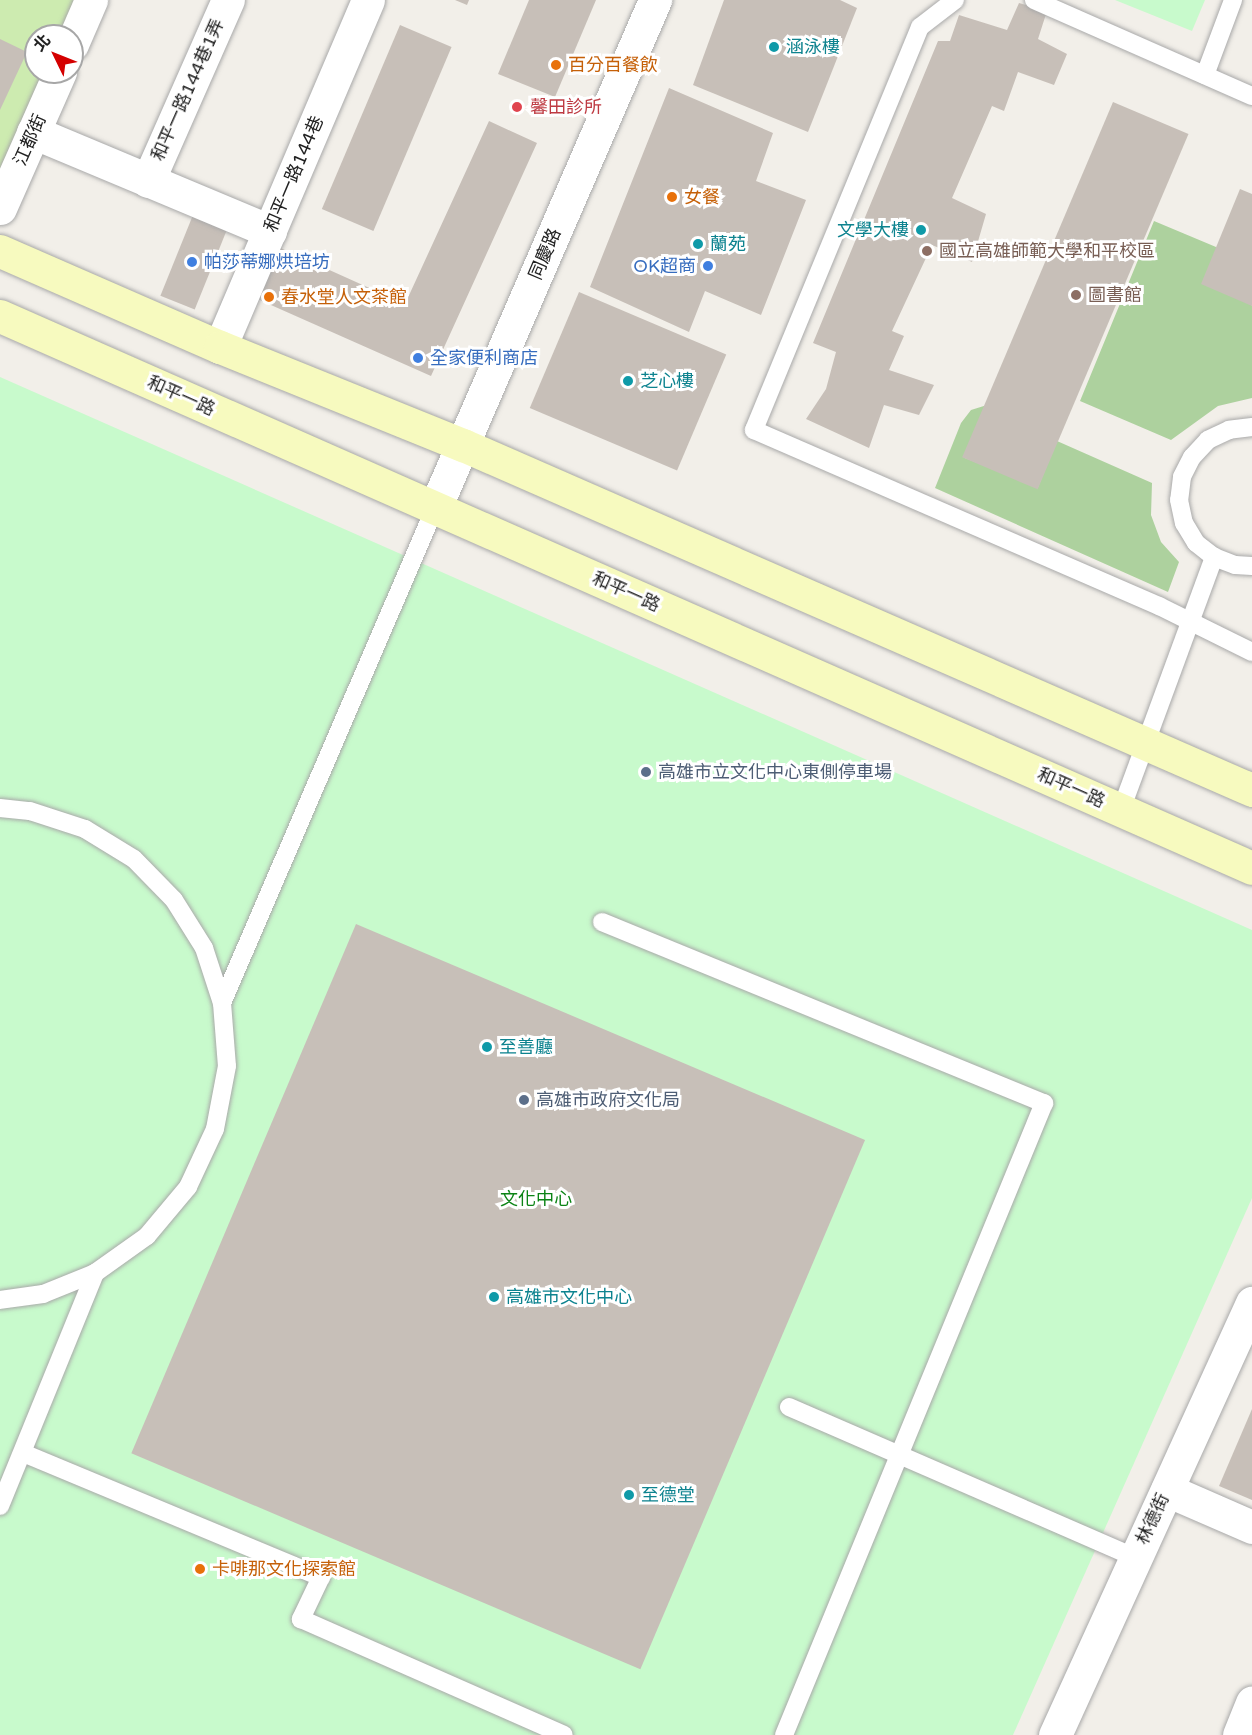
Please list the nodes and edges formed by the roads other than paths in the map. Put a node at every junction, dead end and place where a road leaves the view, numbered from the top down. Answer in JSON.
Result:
{"nodes":[{"id":1,"x":91,"y":0,"type":"edge"},
{"id":2,"x":228,"y":0,"type":"edge"},
{"id":3,"x":368,"y":0,"type":"edge"},
{"id":4,"x":655,"y":0,"type":"edge"},
{"id":5,"x":955,"y":0,"type":"edge"},
{"id":6,"x":1034,"y":0,"type":"edge"},
{"id":7,"x":1233,"y":0,"type":"edge"},
{"id":8,"x":81,"y":24,"type":"edge"},
{"id":9,"x":1205,"y":75,"type":"junction"},
{"id":10,"x":55,"y":84,"type":"edge"},
{"id":11,"x":1252,"y":96,"type":"edge"},
{"id":12,"x":33,"y":132,"type":"junction"},
{"id":13,"x":148,"y":181,"type":"junction"},
{"id":14,"x":0,"y":208,"type":"edge"},
{"id":15,"x":270,"y":231,"type":"junction"},
{"id":16,"x":0,"y":251,"type":"edge"},
{"id":17,"x":0,"y":316,"type":"edge"},
{"id":18,"x":220,"y":347,"type":"junction"},
{"id":19,"x":1252,"y":427,"type":"edge"},
{"id":20,"x":463,"y":445,"type":"junction"},
{"id":21,"x":435,"y":508,"type":"junction"},
{"id":22,"x":1214,"y":557,"type":"junction"},
{"id":23,"x":1252,"y":566,"type":"edge"},
{"id":24,"x":1190,"y":622,"type":"junction"},
{"id":25,"x":1252,"y":651,"type":"edge"},
{"id":26,"x":1145,"y":743,"type":"junction"},
{"id":27,"x":1252,"y":790,"type":"edge"},
{"id":28,"x":0,"y":808,"type":"edge"},
{"id":29,"x":1120,"y":810,"type":"junction"},
{"id":30,"x":1252,"y":868,"type":"edge"},
{"id":31,"x":602,"y":922,"type":"dead end"},
{"id":32,"x":222,"y":1003,"type":"junction"},
{"id":33,"x":95,"y":1273,"type":"junction"},
{"id":34,"x":0,"y":1300,"type":"edge"},
{"id":35,"x":1252,"y":1303,"type":"edge"},
{"id":36,"x":789,"y":1407,"type":"dead end"},
{"id":37,"x":22,"y":1453,"type":"junction"},
{"id":38,"x":902,"y":1456,"type":"junction"},
{"id":39,"x":1167,"y":1490,"type":"junction"},
{"id":40,"x":0,"y":1506,"type":"edge"},
{"id":41,"x":1252,"y":1527,"type":"edge"},
{"id":42,"x":1136,"y":1558,"type":"junction"},
{"id":43,"x":1252,"y":1703,"type":"edge"},
{"id":44,"x":564,"y":1735,"type":"edge"},
{"id":45,"x":783,"y":1735,"type":"edge"},
{"id":46,"x":1055,"y":1735,"type":"edge"},
{"id":47,"x":1239,"y":1735,"type":"edge"}],
"edges":[{"from":1,"to":8,"type":"street"},
{"from":2,"to":13,"type":"street","name":"和平一路144巷1弄"},
{"from":3,"to":15,"type":"street","name":"和平一路144巷"},
{"from":4,"to":20,"type":"street","name":"同慶路"},
{"from":5,"to":24,"type":"lane"},
{"from":6,"to":9,"type":"lane"},
{"from":7,"to":9,"type":"lane"},
{"from":9,"to":11,"type":"lane"},
{"from":10,"to":12,"type":"street","name":"江都街"},
{"from":12,"to":13,"type":"street","name":"和平一路144巷1弄"},
{"from":12,"to":14,"type":"street","name":"江都街"},
{"from":13,"to":15,"type":"street","name":"和平一路144巷1弄"},
{"from":15,"to":18,"type":"street","name":"和平一路144巷"},
{"from":16,"to":18,"type":"street"},
{"from":17,"to":21,"type":"street","name":"和平一路"},
{"from":18,"to":20,"type":"street"},
{"from":19,"to":22,"type":"lane"},
{"from":20,"to":21,"type":"street","name":"同慶路"},
{"from":20,"to":26,"type":"street"},
{"from":21,"to":29,"type":"street","name":"和平一路"},
{"from":21,"to":32,"type":"lane"},
{"from":22,"to":23,"type":"lane"},
{"from":22,"to":24,"type":"lane"},
{"from":24,"to":25,"type":"lane"},
{"from":24,"to":26,"type":"lane"},
{"from":26,"to":27,"type":"street"},
{"from":26,"to":29,"type":"lane"},
{"from":28,"to":32,"type":"lane"},
{"from":29,"to":30,"type":"street","name":"和平一路"},
{"from":31,"to":38,"type":"lane"},
{"from":32,"to":33,"type":"lane"},
{"from":33,"to":34,"type":"lane"},
{"from":33,"to":37,"type":"lane"},
{"from":35,"to":39,"type":"street","name":"林德街"},
{"from":36,"to":38,"type":"lane"},
{"from":37,"to":40,"type":"lane"},
{"from":37,"to":44,"type":"lane"},
{"from":38,"to":42,"type":"lane"},
{"from":38,"to":45,"type":"lane"},
{"from":39,"to":41,"type":"street"},
{"from":39,"to":42,"type":"street","name":"林德街"},
{"from":42,"to":46,"type":"street","name":"林德街"},
{"from":43,"to":47,"type":"street"}]}
